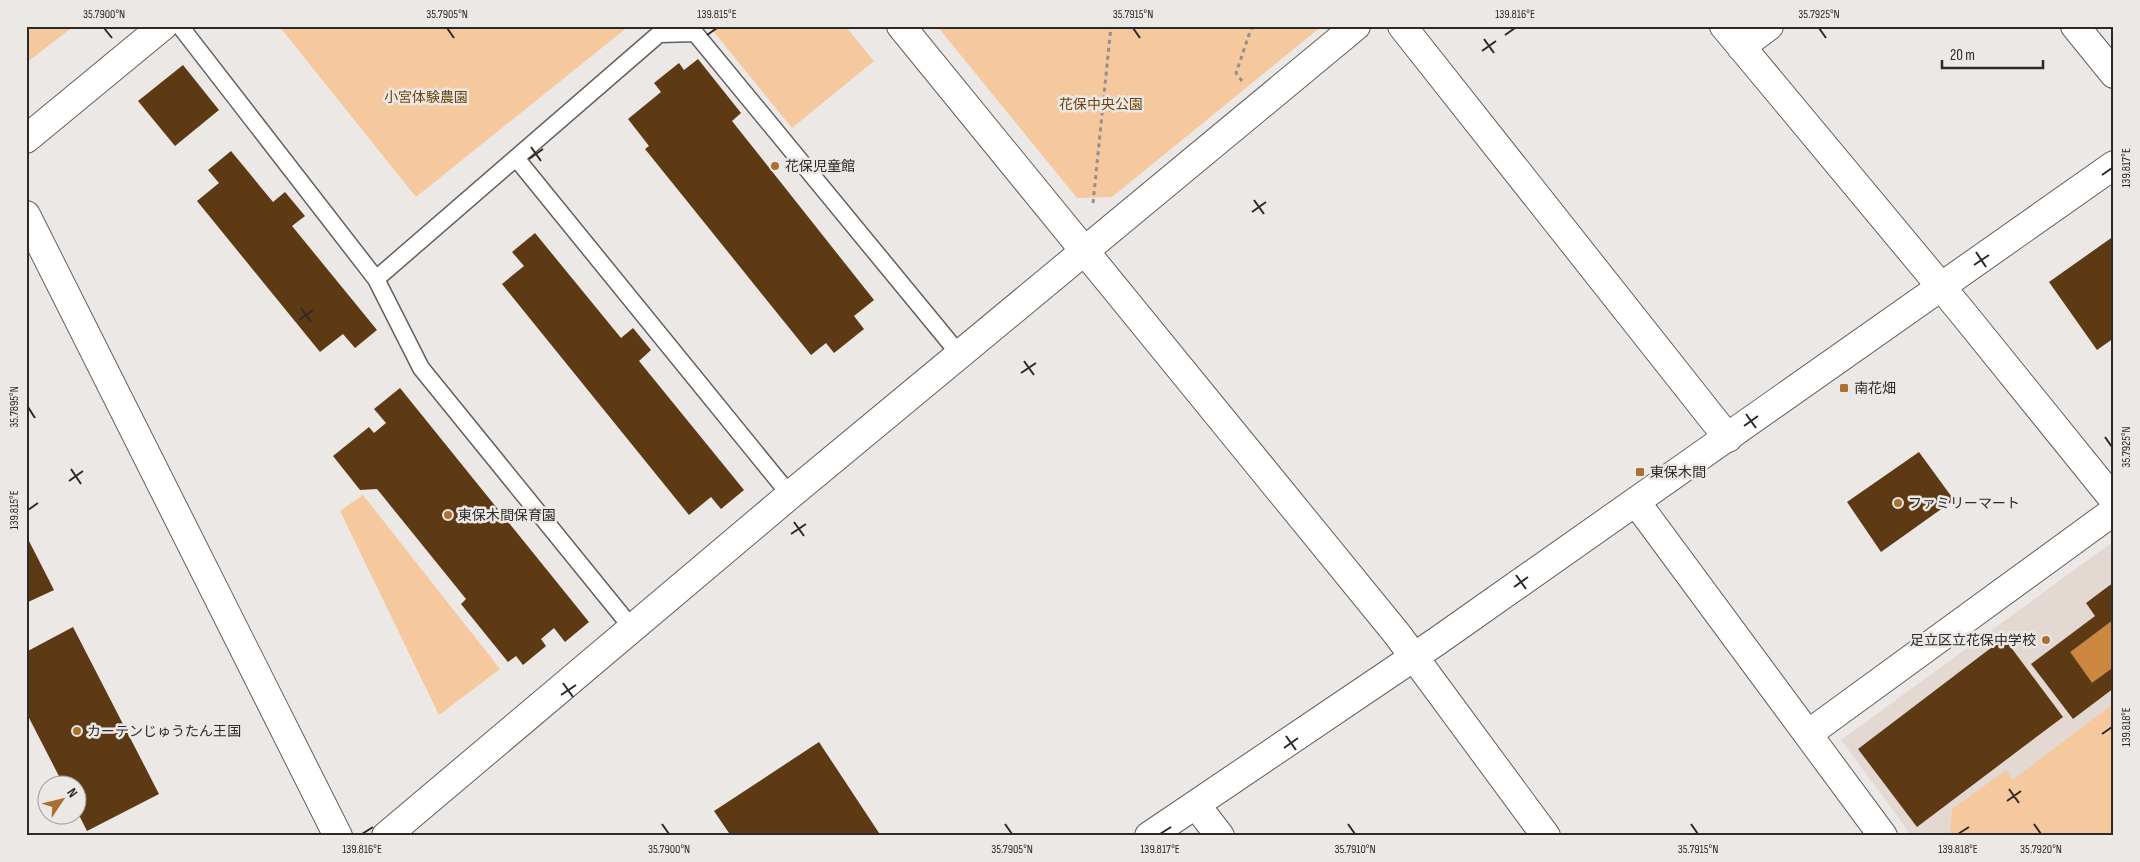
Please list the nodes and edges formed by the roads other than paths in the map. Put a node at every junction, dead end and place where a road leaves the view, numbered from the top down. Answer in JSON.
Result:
{"nodes":[{"id":1,"x":163,"y":26,"type":"edge"},
{"id":2,"x":180,"y":26,"type":"edge"},
{"id":3,"x":901,"y":26,"type":"edge"},
{"id":4,"x":1356,"y":26,"type":"edge"},
{"id":5,"x":1402,"y":26,"type":"edge"},
{"id":6,"x":1724,"y":26,"type":"edge"},
{"id":7,"x":1769,"y":26,"type":"edge"},
{"id":8,"x":2075,"y":26,"type":"edge"},
{"id":9,"x":1741,"y":47,"type":"junction"},
{"id":10,"x":2114,"y":74,"type":"edge"},
{"id":11,"x":26,"y":139,"type":"edge"},
{"id":12,"x":516,"y":158,"type":"junction"},
{"id":13,"x":2114,"y":165,"type":"edge"},
{"id":14,"x":26,"y":215,"type":"edge"},
{"id":15,"x":1085,"y":251,"type":"junction"},
{"id":16,"x":376,"y":279,"type":"junction"},
{"id":17,"x":1941,"y":287,"type":"junction"},
{"id":18,"x":960,"y":355,"type":"junction"},
{"id":19,"x":1728,"y":438,"type":"junction"},
{"id":20,"x":790,"y":495,"type":"junction"},
{"id":21,"x":2114,"y":500,"type":"edge"},
{"id":22,"x":1636,"y":502,"type":"junction"},
{"id":23,"x":2114,"y":511,"type":"edge"},
{"id":24,"x":632,"y":628,"type":"junction"},
{"id":25,"x":1414,"y":657,"type":"junction"},
{"id":26,"x":1808,"y":734,"type":"junction"},
{"id":27,"x":1196,"y":805,"type":"junction"},
{"id":28,"x":338,"y":836,"type":"edge"},
{"id":29,"x":386,"y":836,"type":"edge"},
{"id":30,"x":1149,"y":836,"type":"edge"},
{"id":31,"x":1220,"y":836,"type":"edge"},
{"id":32,"x":1546,"y":836,"type":"edge"},
{"id":33,"x":1883,"y":836,"type":"edge"}],
"edges":[{"from":1,"to":11,"type":"street"},
{"from":2,"to":16,"type":"lane"},
{"from":3,"to":15,"type":"street"},
{"from":4,"to":15,"type":"street"},
{"from":5,"to":19,"type":"street"},
{"from":6,"to":9,"type":"street"},
{"from":7,"to":9,"type":"street"},
{"from":8,"to":10,"type":"street"},
{"from":9,"to":17,"type":"street"},
{"from":12,"to":16,"type":"lane"},
{"from":12,"to":18,"type":"lane"},
{"from":12,"to":20,"type":"lane"},
{"from":13,"to":17,"type":"street"},
{"from":14,"to":28,"type":"street"},
{"from":15,"to":18,"type":"street"},
{"from":15,"to":25,"type":"street"},
{"from":16,"to":24,"type":"lane"},
{"from":17,"to":19,"type":"street"},
{"from":17,"to":21,"type":"street"},
{"from":18,"to":20,"type":"street"},
{"from":19,"to":22,"type":"street"},
{"from":20,"to":24,"type":"street"},
{"from":22,"to":25,"type":"street"},
{"from":22,"to":26,"type":"street"},
{"from":23,"to":26,"type":"street"},
{"from":24,"to":29,"type":"street"},
{"from":25,"to":27,"type":"street"},
{"from":25,"to":32,"type":"street"},
{"from":26,"to":33,"type":"street"},
{"from":27,"to":30,"type":"street"},
{"from":27,"to":31,"type":"street"}]}
